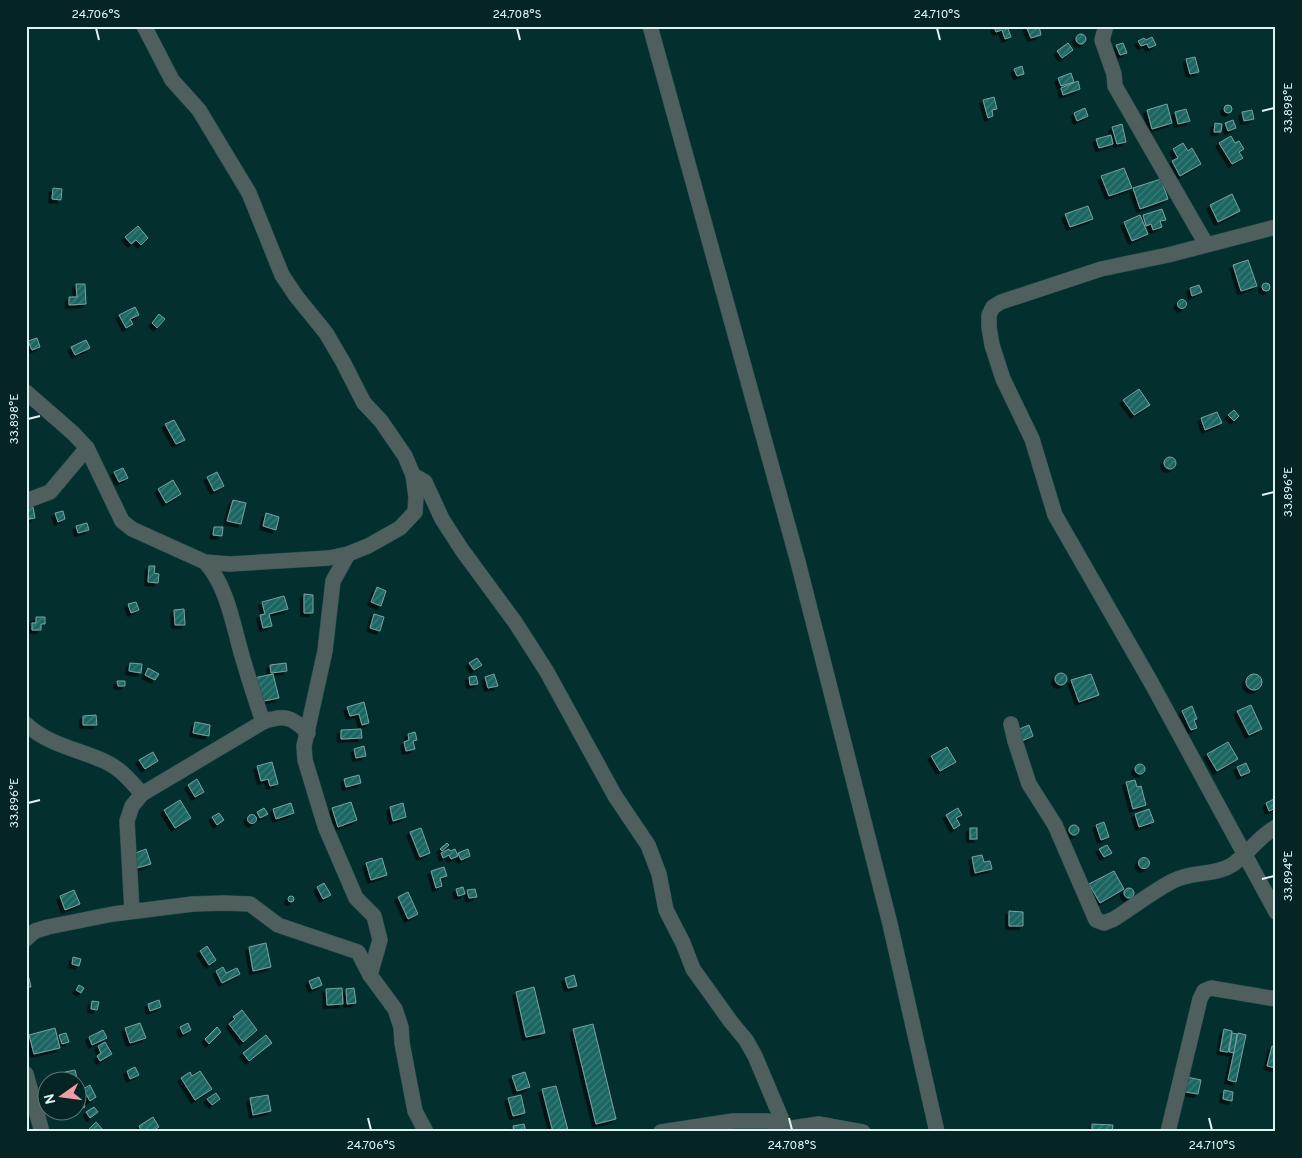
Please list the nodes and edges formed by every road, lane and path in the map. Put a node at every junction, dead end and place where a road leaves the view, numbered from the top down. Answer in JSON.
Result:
{"nodes":[{"id":1,"x":144,"y":26,"type":"edge"},
{"id":2,"x":650,"y":26,"type":"edge"},
{"id":3,"x":1106,"y":26,"type":"edge"},
{"id":4,"x":1276,"y":227,"type":"edge"},
{"id":5,"x":1206,"y":244,"type":"junction"},
{"id":6,"x":26,"y":392,"type":"edge"},
{"id":7,"x":87,"y":448,"type":"junction"},
{"id":8,"x":413,"y":475,"type":"junction"},
{"id":9,"x":26,"y":501,"type":"edge"},
{"id":10,"x":348,"y":554,"type":"junction"},
{"id":11,"x":317,"y":560,"type":"junction"},
{"id":12,"x":205,"y":562,"type":"junction"},
{"id":13,"x":333,"y":581,"type":"junction"},
{"id":14,"x":263,"y":722,"type":"junction"},
{"id":15,"x":1011,"y":724,"type":"dead end"},
{"id":16,"x":28,"y":728,"type":"edge"},
{"id":17,"x":308,"y":734,"type":"junction"},
{"id":18,"x":142,"y":794,"type":"junction"},
{"id":19,"x":1276,"y":827,"type":"edge"},
{"id":20,"x":1244,"y":854,"type":"junction"},
{"id":21,"x":132,"y":911,"type":"junction"},
{"id":22,"x":1276,"y":912,"type":"edge"},
{"id":23,"x":26,"y":938,"type":"edge"},
{"id":24,"x":370,"y":975,"type":"junction"},
{"id":25,"x":1276,"y":999,"type":"edge"},
{"id":26,"x":26,"y":1074,"type":"edge"},
{"id":27,"x":28,"y":1098,"type":"edge"},
{"id":28,"x":818,"y":1128,"type":"edge"},
{"id":29,"x":786,"y":1130,"type":"edge"},
{"id":30,"x":42,"y":1132,"type":"edge"},
{"id":31,"x":426,"y":1132,"type":"edge"},
{"id":32,"x":661,"y":1132,"type":"edge"},
{"id":33,"x":863,"y":1132,"type":"edge"},
{"id":34,"x":937,"y":1132,"type":"edge"},
{"id":35,"x":1168,"y":1132,"type":"edge"}],
"edges":[{"from":1,"to":8,"type":"street"},
{"from":2,"to":34,"type":"street"},
{"from":3,"to":5,"type":"street"},
{"from":4,"to":5,"type":"street"},
{"from":5,"to":20,"type":"street"},
{"from":6,"to":7,"type":"street"},
{"from":7,"to":9,"type":"street"},
{"from":7,"to":12,"type":"street"},
{"from":8,"to":10,"type":"street"},
{"from":8,"to":29,"type":"street"},
{"from":10,"to":11,"type":"street"},
{"from":10,"to":13,"type":"street"},
{"from":11,"to":12,"type":"street"},
{"from":11,"to":13,"type":"street"},
{"from":12,"to":14,"type":"street"},
{"from":13,"to":17,"type":"street"},
{"from":14,"to":17,"type":"street"},
{"from":14,"to":18,"type":"street"},
{"from":15,"to":20,"type":"street"},
{"from":16,"to":18,"type":"street"},
{"from":17,"to":24,"type":"street"},
{"from":18,"to":21,"type":"street"},
{"from":19,"to":20,"type":"street"},
{"from":20,"to":22,"type":"street"},
{"from":21,"to":23,"type":"street"},
{"from":21,"to":24,"type":"street"},
{"from":24,"to":31,"type":"street"},
{"from":25,"to":35,"type":"street"},
{"from":26,"to":27,"type":"street"},
{"from":27,"to":30,"type":"street"},
{"from":28,"to":29,"type":"street"},
{"from":28,"to":33,"type":"street"},
{"from":29,"to":32,"type":"street"}]}
